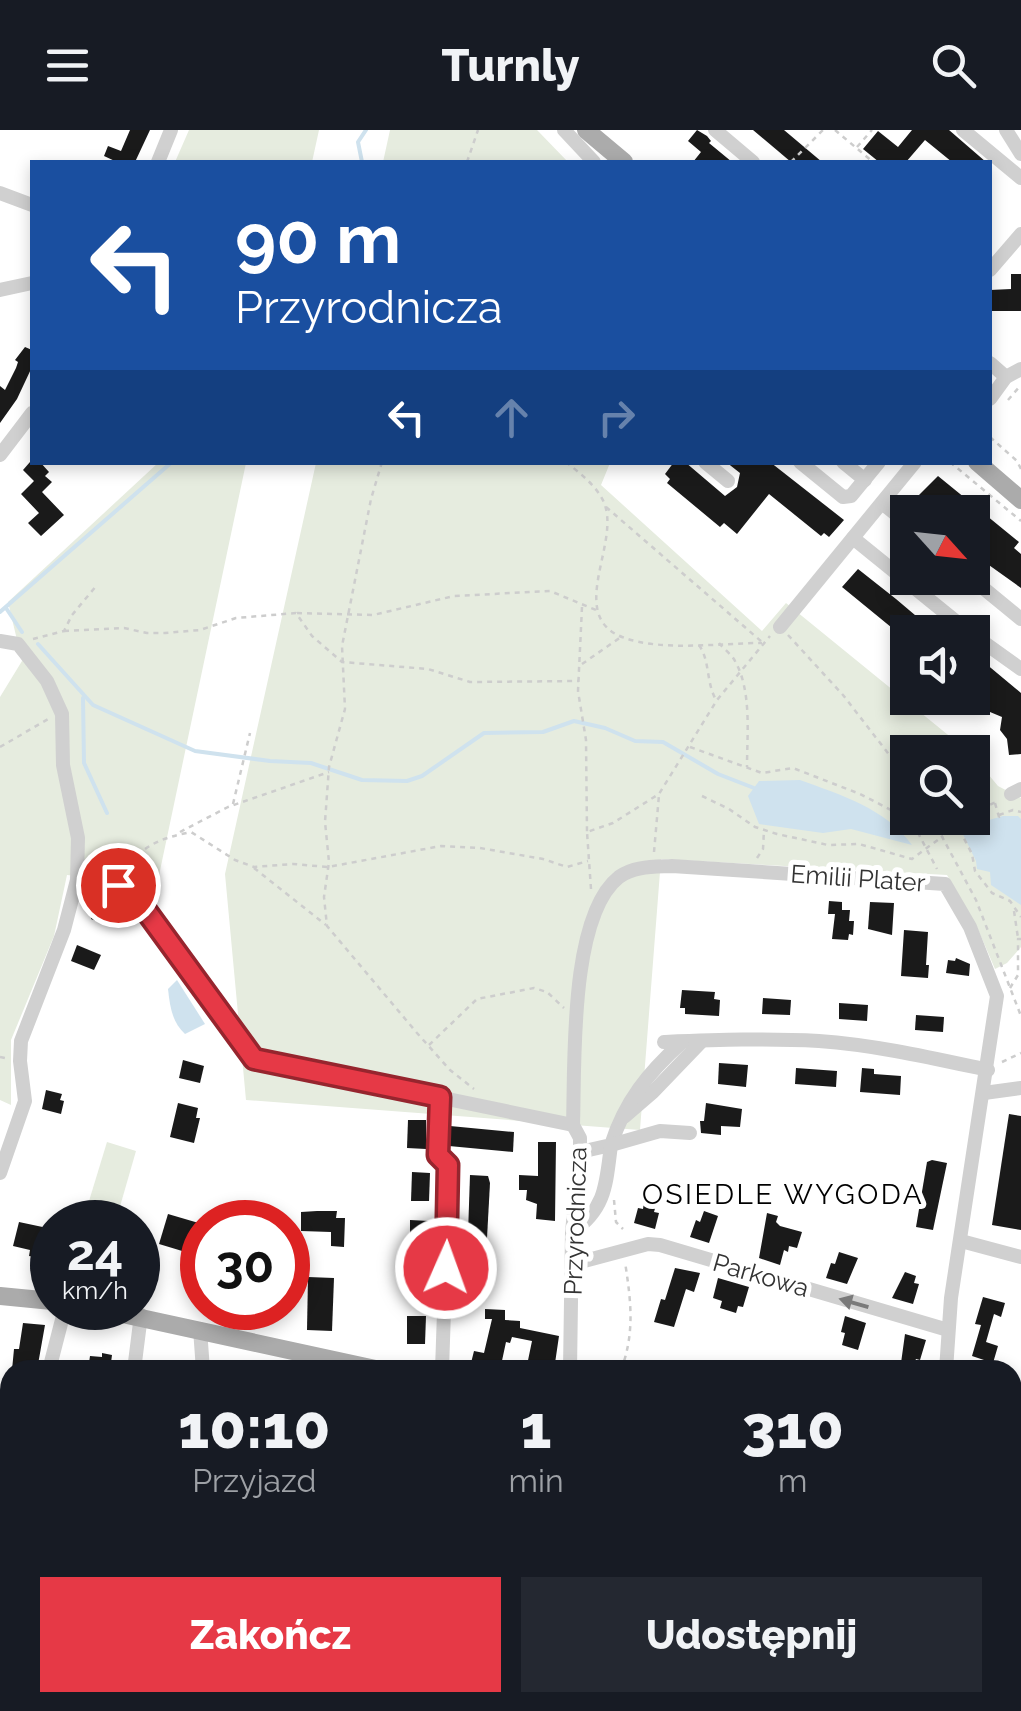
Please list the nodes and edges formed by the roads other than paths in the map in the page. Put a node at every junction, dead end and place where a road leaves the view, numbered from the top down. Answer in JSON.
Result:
{"nodes":[{"id":1,"x":171,"y":130,"type":"edge"},
{"id":2,"x":564,"y":130,"type":"edge"},
{"id":3,"x":586,"y":130,"type":"edge"},
{"id":4,"x":715,"y":130,"type":"edge"},
{"id":5,"x":963,"y":130,"type":"edge"},
{"id":6,"x":1006,"y":130,"type":"edge"},
{"id":7,"x":1021,"y":154,"type":"edge"},
{"id":8,"x":159,"y":160,"type":"edge"},
{"id":9,"x":592,"y":160,"type":"edge"},
{"id":10,"x":622,"y":160,"type":"edge"},
{"id":11,"x":751,"y":160,"type":"edge"},
{"id":12,"x":1021,"y":178,"type":"edge"},
{"id":13,"x":0,"y":193,"type":"edge"},
{"id":14,"x":30,"y":205,"type":"edge"},
{"id":15,"x":1021,"y":234,"type":"edge"},
{"id":16,"x":992,"y":268,"type":"edge"},
{"id":17,"x":30,"y":284,"type":"edge"},
{"id":18,"x":0,"y":290,"type":"edge"},
{"id":19,"x":992,"y":366,"type":"edge"},
{"id":20,"x":1021,"y":369,"type":"edge"},
{"id":21,"x":1006,"y":377,"type":"junction"},
{"id":22,"x":992,"y":396,"type":"edge"},
{"id":23,"x":30,"y":416,"type":"edge"},
{"id":24,"x":0,"y":455,"type":"edge"},
{"id":25,"x":709,"y":465,"type":"edge"},
{"id":26,"x":804,"y":465,"type":"edge"},
{"id":27,"x":846,"y":465,"type":"edge"},
{"id":28,"x":877,"y":465,"type":"edge"},
{"id":29,"x":913,"y":465,"type":"edge"},
{"id":30,"x":980,"y":465,"type":"edge"},
{"id":31,"x":728,"y":481,"type":"dead end"},
{"id":32,"x":860,"y":485,"type":"junction"},
{"id":33,"x":1021,"y":500,"type":"edge"},
{"id":34,"x":880,"y":505,"type":"junction"},
{"id":35,"x":890,"y":512,"type":"edge"},
{"id":36,"x":853,"y":538,"type":"junction"},
{"id":37,"x":990,"y":594,"type":"edge"},
{"id":38,"x":949,"y":615,"type":"edge"},
{"id":39,"x":1021,"y":619,"type":"edge"},
{"id":40,"x":780,"y":627,"type":"road end"},
{"id":41,"x":0,"y":641,"type":"edge"},
{"id":42,"x":990,"y":647,"type":"edge"},
{"id":43,"x":1021,"y":669,"type":"edge"},
{"id":44,"x":77,"y":880,"type":"junction"},
{"id":45,"x":702,"y":1040,"type":"junction"},
{"id":46,"x":664,"y":1042,"type":"dead end"},
{"id":47,"x":683,"y":1042,"type":"junction"},
{"id":48,"x":988,"y":1070,"type":"junction"},
{"id":49,"x":1021,"y":1088,"type":"edge"},
{"id":50,"x":984,"y":1092,"type":"junction"},
{"id":51,"x":440,"y":1097,"type":"junction"},
{"id":52,"x":618,"y":1122,"type":"junction"},
{"id":53,"x":573,"y":1124,"type":"junction"},
{"id":54,"x":690,"y":1133,"type":"dead end"},
{"id":55,"x":610,"y":1145,"type":"junction"},
{"id":56,"x":580,"y":1152,"type":"junction"},
{"id":57,"x":0,"y":1173,"type":"edge"},
{"id":58,"x":572,"y":1232,"type":"junction"},
{"id":59,"x":961,"y":1242,"type":"junction"},
{"id":60,"x":1021,"y":1257,"type":"edge"},
{"id":61,"x":573,"y":1264,"type":"junction"},
{"id":62,"x":0,"y":1296,"type":"edge"},
{"id":63,"x":30,"y":1299,"type":"edge"},
{"id":64,"x":59,"y":1330,"type":"edge"},
{"id":65,"x":139,"y":1330,"type":"edge"},
{"id":66,"x":200,"y":1330,"type":"edge"},
{"id":67,"x":204,"y":1330,"type":"edge"},
{"id":68,"x":948,"y":1330,"type":"junction"},
{"id":69,"x":51,"y":1360,"type":"edge"},
{"id":70,"x":135,"y":1360,"type":"edge"},
{"id":71,"x":202,"y":1360,"type":"edge"},
{"id":72,"x":336,"y":1360,"type":"edge"},
{"id":73,"x":442,"y":1360,"type":"edge"},
{"id":74,"x":570,"y":1360,"type":"edge"},
{"id":75,"x":946,"y":1360,"type":"edge"}],
"edges":[{"from":1,"to":8,"type":"street"},
{"from":2,"to":9,"type":"street"},
{"from":3,"to":10,"type":"main road"},
{"from":4,"to":11,"type":"street"},
{"from":5,"to":12,"type":"street"},
{"from":6,"to":7,"type":"street"},
{"from":13,"to":14,"type":"street"},
{"from":15,"to":16,"type":"street"},
{"from":17,"to":18,"type":"street"},
{"from":19,"to":21,"type":"street"},
{"from":20,"to":21,"type":"street"},
{"from":21,"to":22,"type":"street"},
{"from":23,"to":24,"type":"street"},
{"from":25,"to":31,"type":"street"},
{"from":26,"to":32,"type":"street"},
{"from":27,"to":32,"type":"street"},
{"from":28,"to":32,"type":"street"},
{"from":29,"to":34,"type":"street"},
{"from":30,"to":33,"type":"main road"},
{"from":32,"to":34,"type":"street"},
{"from":34,"to":35,"type":"street"},
{"from":34,"to":36,"type":"street"},
{"from":36,"to":38,"type":"street"},
{"from":36,"to":40,"type":"street"},
{"from":37,"to":39,"type":"street"},
{"from":41,"to":44,"type":"street"},
{"from":42,"to":43,"type":"street"},
{"from":44,"to":51,"type":"street","name":"Przyrodnicza"},
{"from":44,"to":57,"type":"street"},
{"from":45,"to":47,"type":"street"},
{"from":45,"to":48,"type":"street"},
{"from":45,"to":52,"type":"street"},
{"from":46,"to":47,"type":"street"},
{"from":47,"to":52,"type":"street"},
{"from":48,"to":50,"type":"street","name":"Emilii Plater"},
{"from":48,"to":53,"type":"street","name":"Emilii Plater"},
{"from":49,"to":50,"type":"street"},
{"from":50,"to":59,"type":"street","name":"Emilii Plater"},
{"from":51,"to":53,"type":"street","name":"Przyrodnicza"},
{"from":51,"to":73,"type":"street"},
{"from":52,"to":55,"type":"street"},
{"from":53,"to":56,"type":"street","name":"Przyrodnicza"},
{"from":54,"to":55,"type":"street"},
{"from":55,"to":56,"type":"street"},
{"from":55,"to":58,"type":"street"},
{"from":56,"to":58,"type":"street","name":"Przyrodnicza"},
{"from":58,"to":61,"type":"street","name":"Przyrodnicza"},
{"from":59,"to":60,"type":"street"},
{"from":59,"to":68,"type":"street","name":"Emilii Plater"},
{"from":68,"to":61,"type":"street","name":"Parkowa","one_way":true},
{"from":61,"to":74,"type":"street","name":"Przyrodnicza"},
{"from":62,"to":63,"type":"main road"},
{"from":64,"to":69,"type":"street"},
{"from":65,"to":70,"type":"street"},
{"from":66,"to":71,"type":"street"},
{"from":67,"to":72,"type":"main road"},
{"from":68,"to":75,"type":"street","name":"Emilii Plater"}]}
